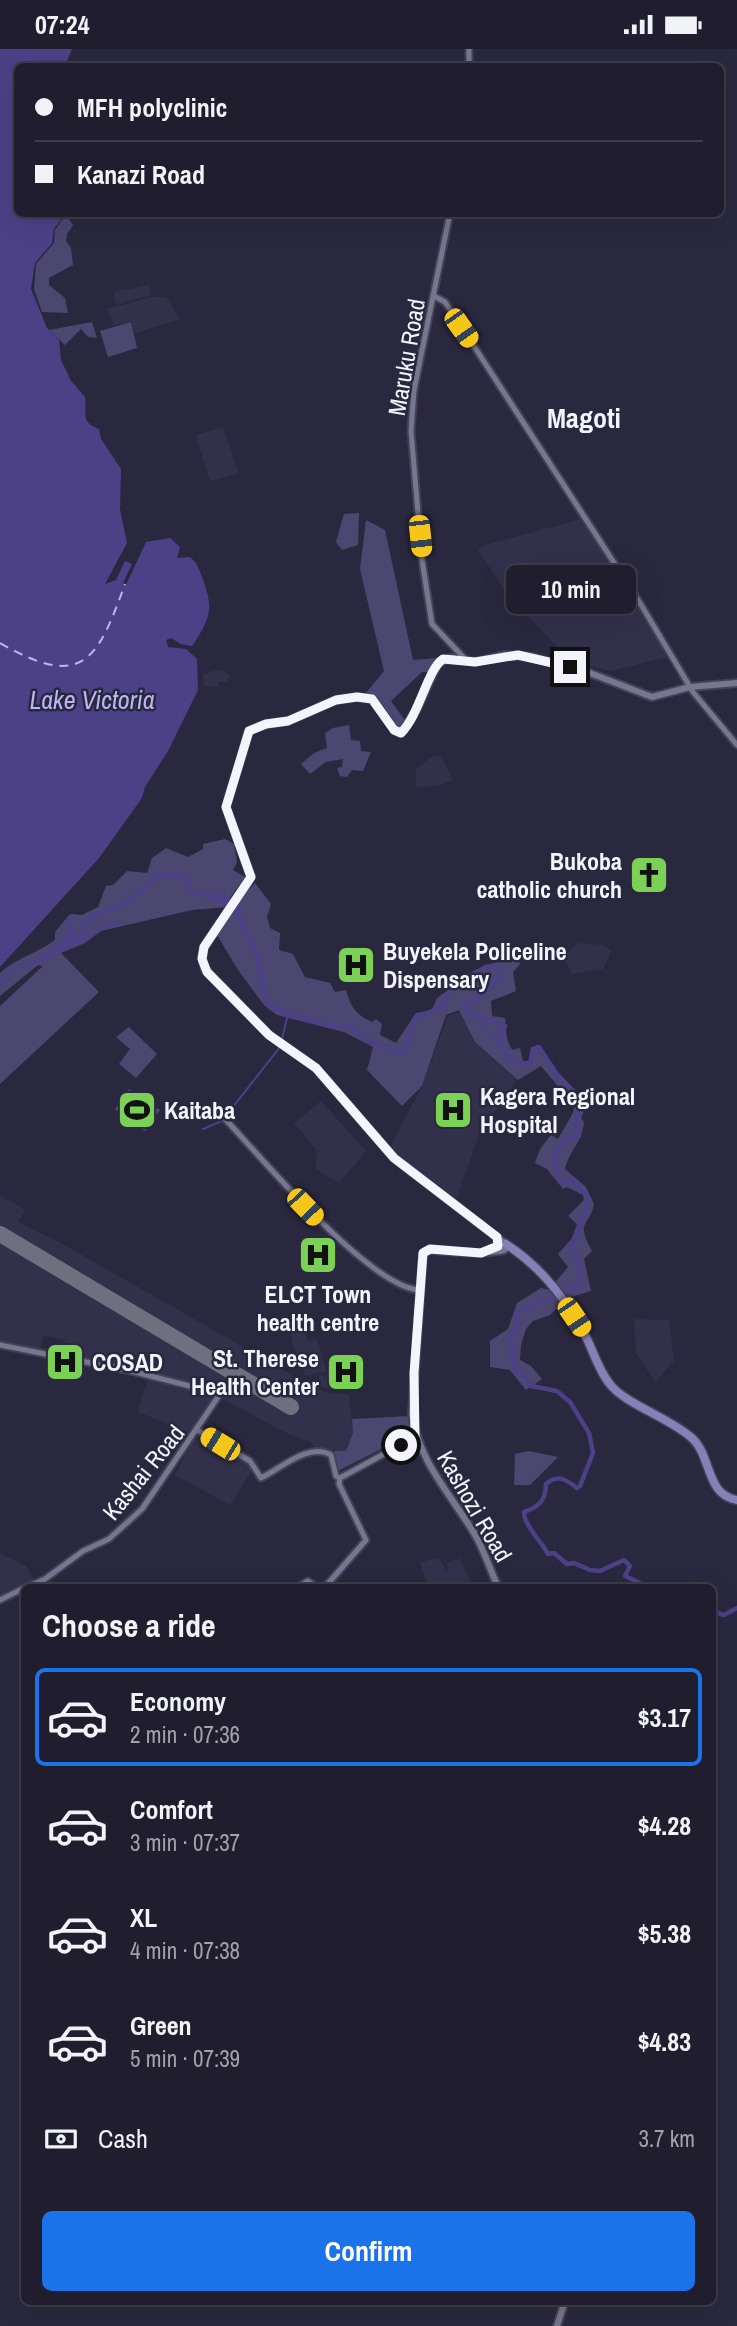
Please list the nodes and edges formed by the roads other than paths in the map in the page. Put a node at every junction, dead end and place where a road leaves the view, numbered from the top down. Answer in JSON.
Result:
{"nodes":[{"id":1,"x":449,"y":217,"type":"edge"},
{"id":2,"x":437,"y":294,"type":"junction"},
{"id":3,"x":466,"y":660,"type":"junction"},
{"id":4,"x":737,"y":683,"type":"edge"},
{"id":5,"x":690,"y":687,"type":"junction"},
{"id":6,"x":737,"y":745,"type":"edge"},
{"id":7,"x":226,"y":1119,"type":"dead end"},
{"id":8,"x":501,"y":1245,"type":"junction"},
{"id":9,"x":420,"y":1290,"type":"junction"},
{"id":10,"x":0,"y":1345,"type":"edge"},
{"id":11,"x":197,"y":1430,"type":"junction"},
{"id":12,"x":415,"y":1437,"type":"junction"},
{"id":13,"x":340,"y":1478,"type":"junction"},
{"id":14,"x":737,"y":1500,"type":"edge"},
{"id":15,"x":34,"y":1584,"type":"edge"},
{"id":16,"x":328,"y":1584,"type":"edge"},
{"id":17,"x":497,"y":1584,"type":"edge"},
{"id":18,"x":21,"y":1590,"type":"edge"},
{"id":19,"x":0,"y":1599,"type":"edge"},
{"id":20,"x":564,"y":2305,"type":"edge"},
{"id":21,"x":557,"y":2326,"type":"edge"}],
"edges":[{"from":1,"to":2,"type":"street","name":"Maruku Road"},
{"from":2,"to":3,"type":"street","name":"Maruku Road"},
{"from":2,"to":5,"type":"street"},
{"from":3,"to":5,"type":"main road"},
{"from":3,"to":8,"type":"main road"},
{"from":4,"to":5,"type":"main road"},
{"from":5,"to":6,"type":"street"},
{"from":7,"to":9,"type":"street"},
{"from":8,"to":9,"type":"main road","name":"Kashozi Road"},
{"from":8,"to":14,"type":"main road"},
{"from":9,"to":12,"type":"main road","name":"Kashozi Road"},
{"from":10,"to":11,"type":"street"},
{"from":11,"to":13,"type":"street","name":"Kashai Road"},
{"from":11,"to":15,"type":"street","name":"Kashai Road"},
{"from":12,"to":13,"type":"street"},
{"from":12,"to":17,"type":"main road","name":"Kashozi Road"},
{"from":13,"to":16,"type":"street"},
{"from":18,"to":19,"type":"street","name":"Kashai Road"},
{"from":20,"to":21,"type":"main road"}]}
